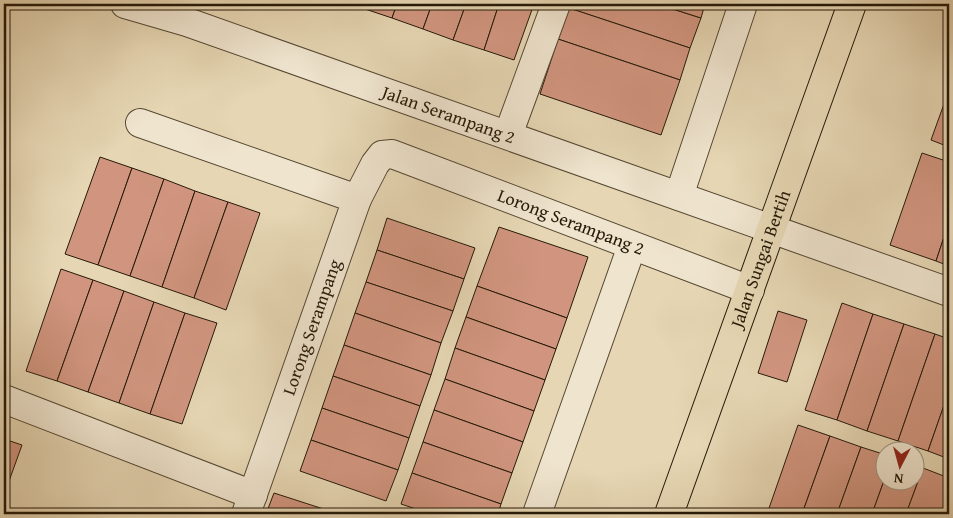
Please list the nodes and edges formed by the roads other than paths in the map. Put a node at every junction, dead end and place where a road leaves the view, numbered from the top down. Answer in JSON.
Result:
{"nodes":[{"id":1,"x":126,"y":4,"type":"edge"},
{"id":2,"x":556,"y":4,"type":"edge"},
{"id":3,"x":743,"y":4,"type":"edge"},
{"id":4,"x":852,"y":4,"type":"edge"},
{"id":5,"x":140,"y":123,"type":"dead end"},
{"id":6,"x":508,"y":135,"type":"junction"},
{"id":7,"x":392,"y":154,"type":"joint"},
{"id":8,"x":680,"y":196,"type":"junction"},
{"id":9,"x":357,"y":198,"type":"junction"},
{"id":10,"x":772,"y":229,"type":"junction"},
{"id":11,"x":632,"y":246,"type":"junction"},
{"id":12,"x":750,"y":290,"type":"junction"},
{"id":13,"x":949,"y":292,"type":"edge"},
{"id":14,"x":4,"y":399,"type":"edge"},
{"id":15,"x":250,"y":505,"type":"edge"},
{"id":16,"x":538,"y":514,"type":"edge"},
{"id":17,"x":669,"y":514,"type":"edge"}],
"edges":[{"from":1,"to":6,"type":"street","name":"Jalan Serampang 2"},
{"from":2,"to":6,"type":"street"},
{"from":3,"to":8,"type":"street"},
{"from":4,"to":10,"type":"main road","name":"Jalan Sungai Bertih"},
{"from":5,"to":9,"type":"street"},
{"from":6,"to":8,"type":"street","name":"Jalan Serampang 2"},
{"from":7,"to":9,"type":"street","name":"Lorong Serampang"},
{"from":7,"to":11,"type":"street","name":"Lorong Serampang 2"},
{"from":8,"to":10,"type":"street","name":"Jalan Serampang 2"},
{"from":9,"to":15,"type":"street","name":"Lorong Serampang"},
{"from":10,"to":12,"type":"main road","name":"Jalan Sungai Bertih"},
{"from":10,"to":13,"type":"street","name":"Jalan Serampang 2"},
{"from":11,"to":12,"type":"street","name":"Lorong Serampang 2"},
{"from":11,"to":16,"type":"street"},
{"from":12,"to":17,"type":"main road","name":"Jalan Sungai Bertih"},
{"from":14,"to":15,"type":"street"}]}
